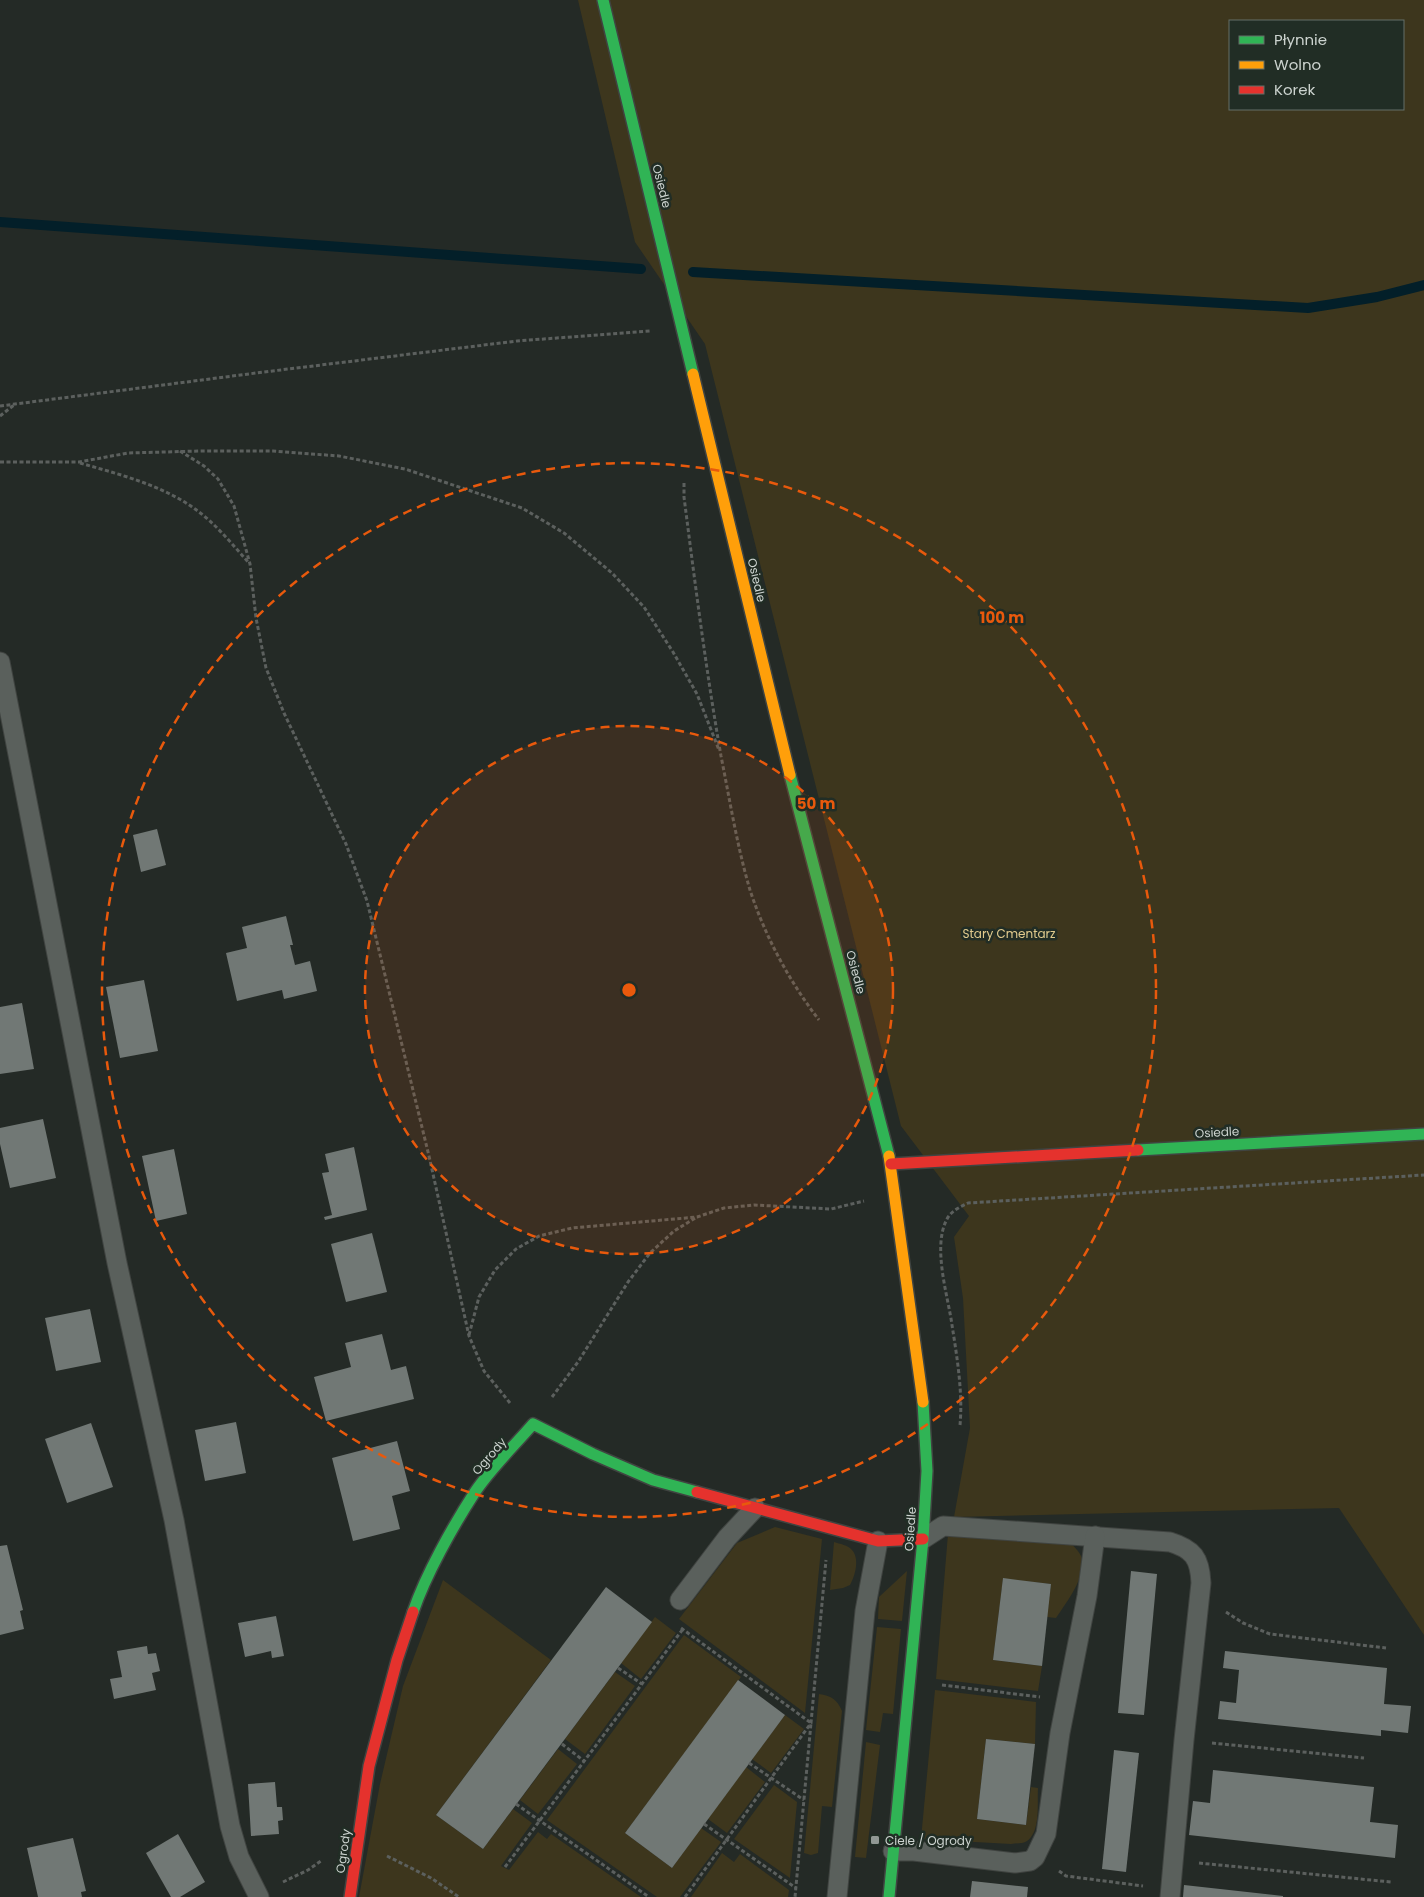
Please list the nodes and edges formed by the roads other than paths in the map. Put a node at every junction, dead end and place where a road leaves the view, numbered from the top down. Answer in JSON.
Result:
{"nodes":[{"id":1,"x":603,"y":0,"type":"edge"},
{"id":2,"x":0,"y":662,"type":"edge"},
{"id":3,"x":1424,"y":1134,"type":"edge"},
{"id":4,"x":891,"y":1164,"type":"junction"},
{"id":5,"x":755,"y":1508,"type":"junction"},
{"id":6,"x":1095,"y":1536,"type":"junction"},
{"id":7,"x":923,"y":1539,"type":"junction"},
{"id":8,"x":878,"y":1541,"type":"junction"},
{"id":9,"x":680,"y":1600,"type":"road end"},
{"id":10,"x":893,"y":1851,"type":"junction"},
{"id":11,"x":1170,"y":1893,"type":"edge"},
{"id":12,"x":258,"y":1894,"type":"edge"},
{"id":13,"x":350,"y":1897,"type":"edge"},
{"id":14,"x":837,"y":1897,"type":"edge"},
{"id":15,"x":889,"y":1897,"type":"edge"}],
"edges":[{"from":1,"to":4,"type":"street","name":"Osiedle"},
{"from":2,"to":12,"type":"lane"},
{"from":3,"to":4,"type":"street","name":"Osiedle"},
{"from":4,"to":7,"type":"street","name":"Osiedle"},
{"from":5,"to":8,"type":"street"},
{"from":5,"to":9,"type":"lane"},
{"from":5,"to":13,"type":"street","name":"Ogrody"},
{"from":6,"to":7,"type":"lane"},
{"from":6,"to":10,"type":"lane"},
{"from":6,"to":11,"type":"lane"},
{"from":7,"to":8,"type":"street"},
{"from":7,"to":10,"type":"street","name":"Osiedle"},
{"from":8,"to":14,"type":"lane"},
{"from":10,"to":15,"type":"street","name":"Osiedle"}]}
